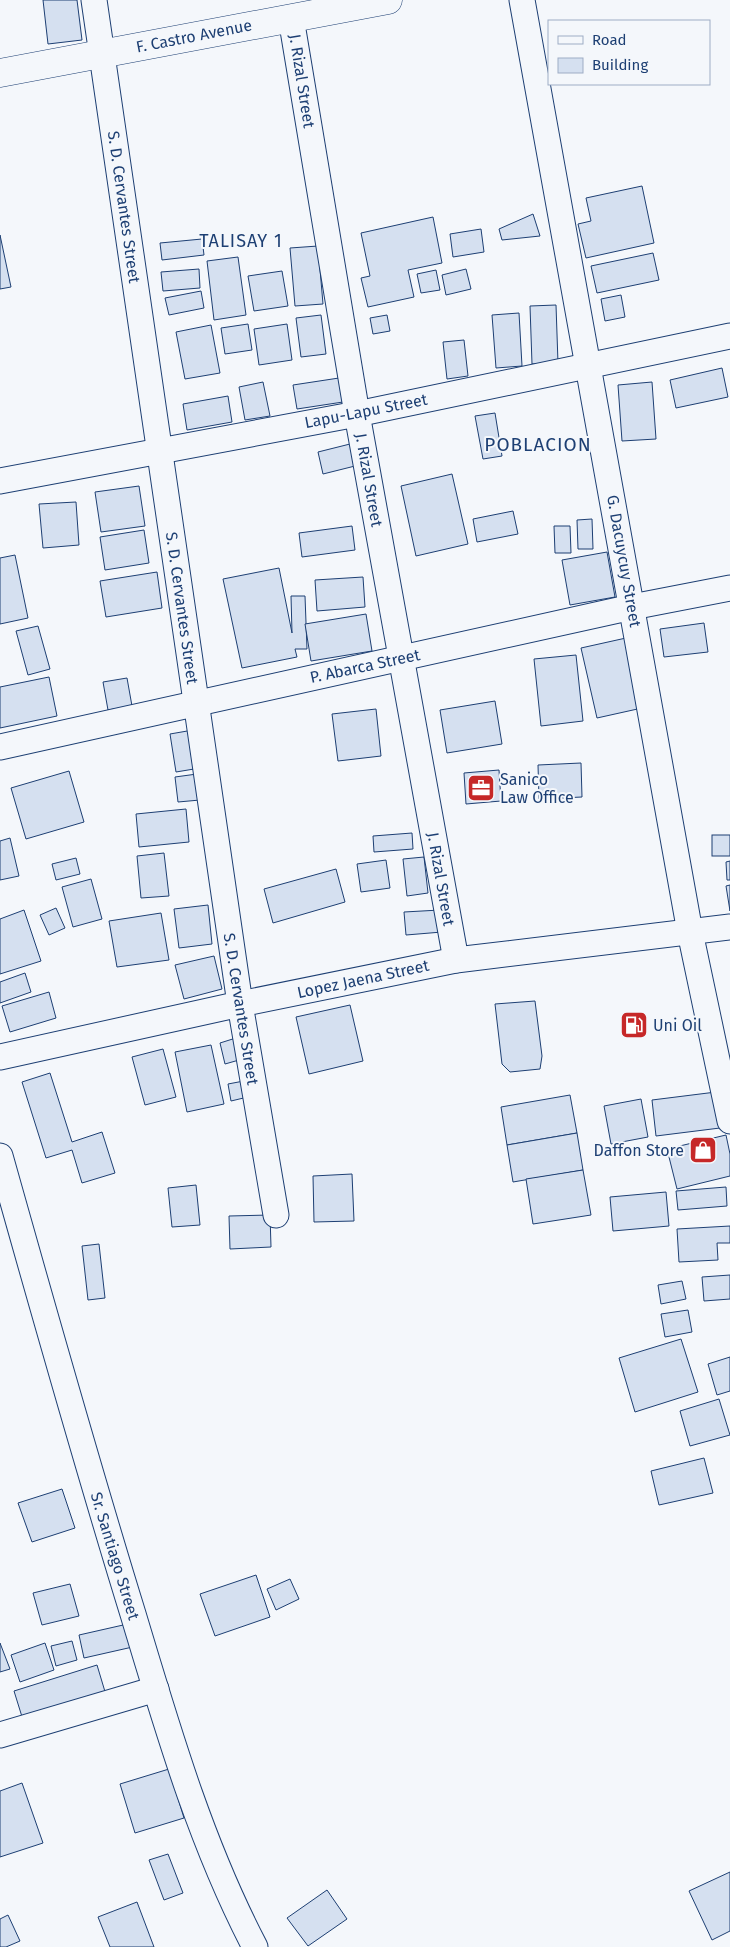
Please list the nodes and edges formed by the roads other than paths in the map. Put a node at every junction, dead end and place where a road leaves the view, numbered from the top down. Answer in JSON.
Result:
{"nodes":[{"id":1,"x":94,"y":0,"type":"edge"},
{"id":2,"x":388,"y":0,"type":"edge"},
{"id":3,"x":522,"y":0,"type":"edge"},
{"id":4,"x":290,"y":9,"type":"edge"},
{"id":5,"x":102,"y":54,"type":"junction"},
{"id":6,"x":0,"y":74,"type":"edge"},
{"id":7,"x":730,"y":336,"type":"edge"},
{"id":8,"x":588,"y":366,"type":"junction"},
{"id":9,"x":357,"y":414,"type":"junction"},
{"id":10,"x":159,"y":451,"type":"junction"},
{"id":11,"x":0,"y":481,"type":"edge"},
{"id":12,"x":730,"y":588,"type":"edge"},
{"id":13,"x":632,"y":607,"type":"junction"},
{"id":14,"x":402,"y":658,"type":"junction"},
{"id":15,"x":196,"y":703,"type":"junction"},
{"id":16,"x":0,"y":747,"type":"edge"},
{"id":17,"x":730,"y":927,"type":"edge"},
{"id":18,"x":690,"y":932,"type":"junction"},
{"id":19,"x":456,"y":960,"type":"junction"},
{"id":20,"x":240,"y":1004,"type":"junction"},
{"id":21,"x":0,"y":1057,"type":"edge"},
{"id":22,"x":730,"y":1121,"type":"edge"},
{"id":23,"x":0,"y":1156,"type":"edge"},
{"id":24,"x":276,"y":1215,"type":"dead end"},
{"id":25,"x":156,"y":1689,"type":"junction"},
{"id":26,"x":0,"y":1735,"type":"edge"},
{"id":27,"x":255,"y":1947,"type":"edge"}],
"edges":[{"from":1,"to":5,"type":"street","name":"S. D. Cervantes Street"},
{"from":2,"to":4,"type":"street","name":"F. Castro Avenue"},
{"from":3,"to":8,"type":"street","name":"G. Dacuycuy Street"},
{"from":4,"to":5,"type":"street","name":"F. Castro Avenue"},
{"from":4,"to":9,"type":"street","name":"J. Rizal Street"},
{"from":5,"to":6,"type":"street","name":"F. Castro Avenue"},
{"from":5,"to":10,"type":"street","name":"S. D. Cervantes Street"},
{"from":7,"to":8,"type":"street","name":"Lapu-Lapu Street"},
{"from":8,"to":9,"type":"street","name":"Lapu-Lapu Street"},
{"from":8,"to":13,"type":"street","name":"G. Dacuycuy Street"},
{"from":9,"to":10,"type":"street","name":"Lapu-Lapu Street"},
{"from":9,"to":14,"type":"street","name":"J. Rizal Street"},
{"from":10,"to":11,"type":"street","name":"Lapu-Lapu Street"},
{"from":10,"to":15,"type":"street","name":"S. D. Cervantes Street"},
{"from":12,"to":13,"type":"street","name":"P. Abarca Street"},
{"from":13,"to":14,"type":"street","name":"P. Abarca Street"},
{"from":13,"to":18,"type":"street","name":"G. Dacuycuy Street"},
{"from":14,"to":15,"type":"street","name":"P. Abarca Street"},
{"from":14,"to":19,"type":"street","name":"J. Rizal Street"},
{"from":15,"to":16,"type":"street","name":"P. Abarca Street"},
{"from":15,"to":20,"type":"street","name":"S. D. Cervantes Street"},
{"from":17,"to":18,"type":"street","name":"Lopez Jaena Street"},
{"from":18,"to":19,"type":"street","name":"Lopez Jaena Street"},
{"from":18,"to":22,"type":"street","name":"G. Dacuycuy Street"},
{"from":19,"to":20,"type":"street","name":"Lopez Jaena Street"},
{"from":20,"to":21,"type":"street","name":"Lopez Jaena Street"},
{"from":20,"to":24,"type":"street","name":"S. D. Cervantes Street"},
{"from":23,"to":25,"type":"street","name":"Sr. Santiago Street"},
{"from":25,"to":26,"type":"street"},
{"from":25,"to":27,"type":"street","name":"Sr. Santiago Street"}]}
